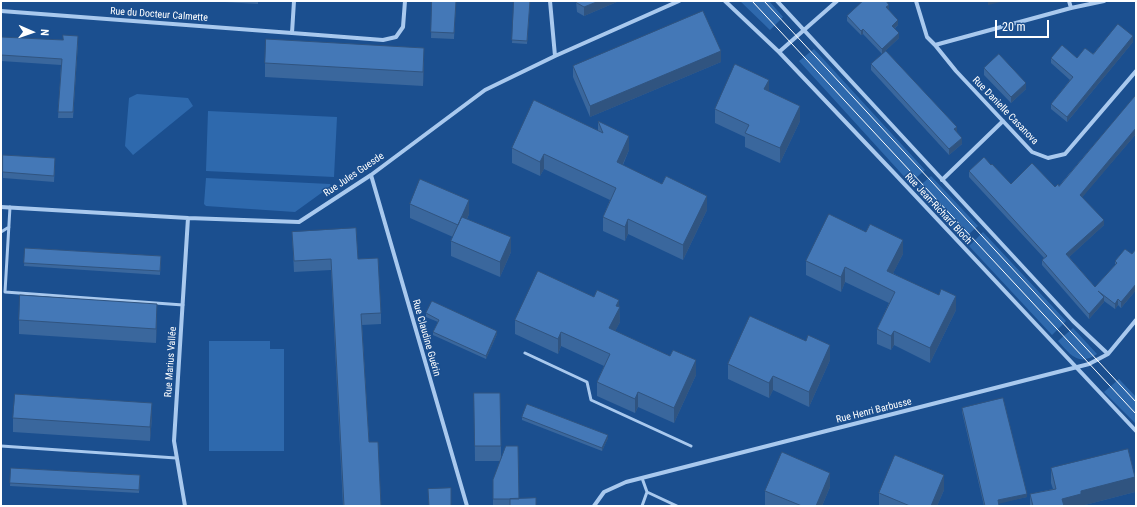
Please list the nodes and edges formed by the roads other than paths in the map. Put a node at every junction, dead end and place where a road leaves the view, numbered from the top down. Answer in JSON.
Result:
{"nodes":[{"id":1,"x":294,"y":1,"type":"edge"},
{"id":2,"x":405,"y":1,"type":"edge"},
{"id":3,"x":550,"y":1,"type":"edge"},
{"id":4,"x":679,"y":1,"type":"edge"},
{"id":5,"x":725,"y":1,"type":"edge"},
{"id":6,"x":776,"y":1,"type":"edge"},
{"id":7,"x":837,"y":1,"type":"edge"},
{"id":8,"x":916,"y":1,"type":"edge"},
{"id":9,"x":1069,"y":1,"type":"edge"},
{"id":10,"x":1104,"y":1,"type":"edge"},
{"id":11,"x":1070,"y":8,"type":"junction"},
{"id":12,"x":1,"y":11,"type":"edge"},
{"id":13,"x":804,"y":30,"type":"junction"},
{"id":14,"x":292,"y":33,"type":"junction"},
{"id":15,"x":935,"y":45,"type":"junction"},
{"id":16,"x":778,"y":52,"type":"junction"},
{"id":17,"x":555,"y":56,"type":"junction"},
{"id":18,"x":1136,"y":71,"type":"edge"},
{"id":19,"x":1003,"y":122,"type":"junction"},
{"id":20,"x":371,"y":175,"type":"junction"},
{"id":21,"x":942,"y":180,"type":"junction"},
{"id":22,"x":1,"y":207,"type":"edge"},
{"id":23,"x":10,"y":207,"type":"junction"},
{"id":24,"x":188,"y":218,"type":"junction"},
{"id":25,"x":9,"y":227,"type":"junction"},
{"id":26,"x":1,"y":232,"type":"edge"},
{"id":27,"x":183,"y":305,"type":"junction"},
{"id":28,"x":1136,"y":320,"type":"edge"},
{"id":29,"x":525,"y":353,"type":"dead end"},
{"id":30,"x":1108,"y":354,"type":"junction"},
{"id":31,"x":1076,"y":368,"type":"junction"},
{"id":32,"x":1136,"y":431,"type":"edge"},
{"id":33,"x":1,"y":446,"type":"edge"},
{"id":34,"x":691,"y":446,"type":"dead end"},
{"id":35,"x":176,"y":458,"type":"junction"},
{"id":36,"x":642,"y":478,"type":"junction"},
{"id":37,"x":647,"y":492,"type":"junction"},
{"id":38,"x":185,"y":506,"type":"edge"},
{"id":39,"x":467,"y":506,"type":"edge"},
{"id":40,"x":594,"y":506,"type":"edge"},
{"id":41,"x":642,"y":506,"type":"edge"},
{"id":42,"x":677,"y":506,"type":"edge"}],
"edges":[{"from":1,"to":14,"type":"street"},
{"from":2,"to":14,"type":"street","name":"Rue du Docteur Calmette"},
{"from":3,"to":17,"type":"street"},
{"from":4,"to":17,"type":"street","name":"Rue Jules Guesde"},
{"from":5,"to":16,"type":"street","name":"Rue Jean-Richard Bloch"},
{"from":6,"to":13,"type":"street"},
{"from":7,"to":13,"type":"street"},
{"from":8,"to":15,"type":"street","name":"Rue Danielle Casanova"},
{"from":9,"to":11,"type":"street"},
{"from":10,"to":11,"type":"street"},
{"from":11,"to":15,"type":"street"},
{"from":12,"to":14,"type":"street","name":"Rue du Docteur Calmette"},
{"from":13,"to":16,"type":"street"},
{"from":13,"to":21,"type":"street"},
{"from":15,"to":19,"type":"street","name":"Rue Danielle Casanova"},
{"from":16,"to":31,"type":"street","name":"Rue Jean-Richard Bloch"},
{"from":17,"to":20,"type":"street","name":"Rue Jules Guesde"},
{"from":18,"to":19,"type":"street","name":"Rue Danielle Casanova"},
{"from":19,"to":21,"type":"street"},
{"from":20,"to":24,"type":"street","name":"Rue Jules Guesde"},
{"from":20,"to":39,"type":"street","name":"Rue Claudine Guérin"},
{"from":21,"to":30,"type":"street"},
{"from":22,"to":23,"type":"street","name":"Rue Jules Guesde"},
{"from":23,"to":24,"type":"street","name":"Rue Jules Guesde"},
{"from":23,"to":25,"type":"lane"},
{"from":24,"to":27,"type":"street","name":"Rue Marius Vallée"},
{"from":25,"to":26,"type":"lane"},
{"from":25,"to":27,"type":"lane"},
{"from":27,"to":35,"type":"street","name":"Rue Marius Vallée"},
{"from":28,"to":30,"type":"street"},
{"from":29,"to":34,"type":"lane"},
{"from":30,"to":31,"type":"street","name":"Rue Henri Barbusse"},
{"from":31,"to":32,"type":"street","name":"Rue Jean-Richard Bloch"},
{"from":31,"to":36,"type":"street","name":"Rue Henri Barbusse"},
{"from":33,"to":35,"type":"lane"},
{"from":35,"to":38,"type":"street","name":"Rue Marius Vallée"},
{"from":36,"to":37,"type":"lane"},
{"from":36,"to":40,"type":"street","name":"Rue Henri Barbusse"},
{"from":37,"to":41,"type":"lane"},
{"from":37,"to":42,"type":"lane"}]}
